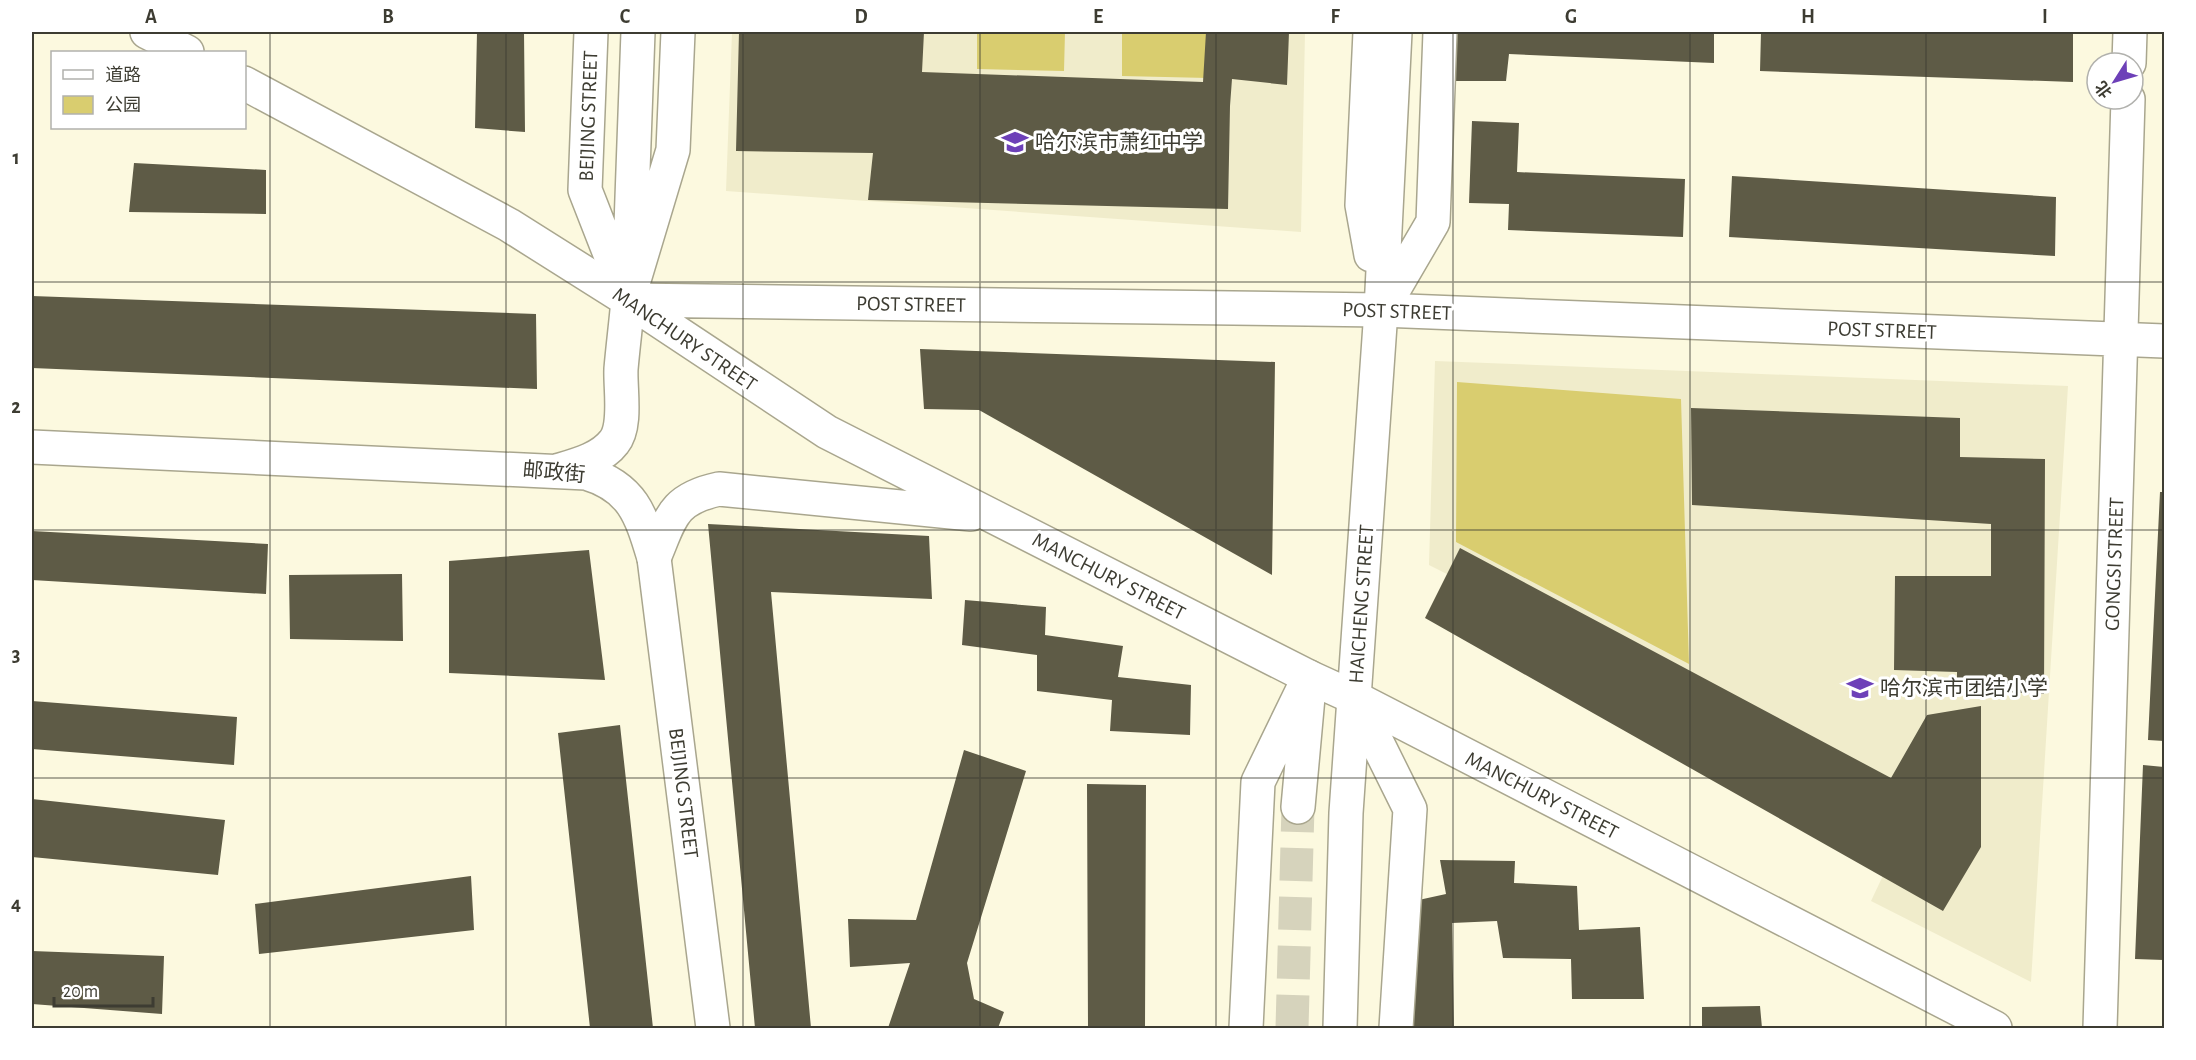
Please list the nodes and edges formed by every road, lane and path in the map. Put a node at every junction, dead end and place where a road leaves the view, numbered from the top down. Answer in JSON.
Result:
{"nodes":[{"id":1,"x":147,"y":32,"type":"edge"},
{"id":2,"x":591,"y":32,"type":"edge"},
{"id":3,"x":638,"y":32,"type":"edge"},
{"id":4,"x":678,"y":32,"type":"edge"},
{"id":5,"x":1370,"y":32,"type":"edge"},
{"id":6,"x":1395,"y":32,"type":"edge"},
{"id":7,"x":1440,"y":32,"type":"edge"},
{"id":8,"x":2130,"y":32,"type":"edge"},
{"id":9,"x":185,"y":51,"type":"edge"},
{"id":10,"x":2129,"y":51,"type":"edge"},
{"id":11,"x":246,"y":84,"type":"edge"},
{"id":12,"x":2128,"y":111,"type":"edge"},
{"id":13,"x":628,"y":300,"type":"junction"},
{"id":14,"x":1381,"y":310,"type":"junction"},
{"id":15,"x":2120,"y":339,"type":"junction"},
{"id":16,"x":2164,"y":340,"type":"edge"},
{"id":17,"x":32,"y":447,"type":"edge"},
{"id":18,"x":557,"y":471,"type":"junction"},
{"id":19,"x":991,"y":516,"type":"junction"},
{"id":20,"x":654,"y":558,"type":"junction"},
{"id":21,"x":1309,"y":677,"type":"junction"},
{"id":22,"x":1355,"y":698,"type":"junction"},
{"id":23,"x":1298,"y":807,"type":"tunnel mouth"},
{"id":24,"x":713,"y":1029,"type":"edge"},
{"id":25,"x":1246,"y":1029,"type":"edge"},
{"id":26,"x":1340,"y":1029,"type":"edge"},
{"id":27,"x":1396,"y":1029,"type":"edge"},
{"id":28,"x":1995,"y":1029,"type":"edge"},
{"id":29,"x":2100,"y":1029,"type":"edge"}],
"edges":[{"from":1,"to":9,"type":"street"},
{"from":2,"to":13,"type":"street","name":"BEIJING STREET"},
{"from":3,"to":13,"type":"street"},
{"from":4,"to":13,"type":"street"},
{"from":5,"to":14,"type":"street","name":"HAICHENG STREET"},
{"from":6,"to":14,"type":"street","name":"HAICHENG STREET"},
{"from":7,"to":14,"type":"street","name":"HAICHENG STREET"},
{"from":8,"to":10,"type":"street"},
{"from":11,"to":13,"type":"street","name":"MANCHURY STREET"},
{"from":12,"to":15,"type":"street","name":"GONGSI STREET"},
{"from":13,"to":14,"type":"street","name":"POST STREET"},
{"from":13,"to":18,"type":"street"},
{"from":13,"to":19,"type":"street","name":"MANCHURY STREET"},
{"from":14,"to":15,"type":"street","name":"POST STREET"},
{"from":14,"to":22,"type":"street","name":"HAICHENG STREET"},
{"from":15,"to":16,"type":"street","name":"POST STREET"},
{"from":15,"to":29,"type":"street","name":"GONGSI STREET"},
{"from":17,"to":18,"type":"street","name":"邮政街"},
{"from":18,"to":20,"type":"street","name":"邮政街"},
{"from":19,"to":20,"type":"street"},
{"from":19,"to":21,"type":"street","name":"MANCHURY STREET"},
{"from":20,"to":24,"type":"street","name":"BEIJING STREET"},
{"from":21,"to":22,"type":"street","name":"MANCHURY STREET"},
{"from":21,"to":23,"type":"street"},
{"from":21,"to":25,"type":"street"},
{"from":22,"to":26,"type":"street"},
{"from":22,"to":27,"type":"street","name":"HAICHENG STREET"},
{"from":22,"to":28,"type":"street","name":"MANCHURY STREET"}]}
